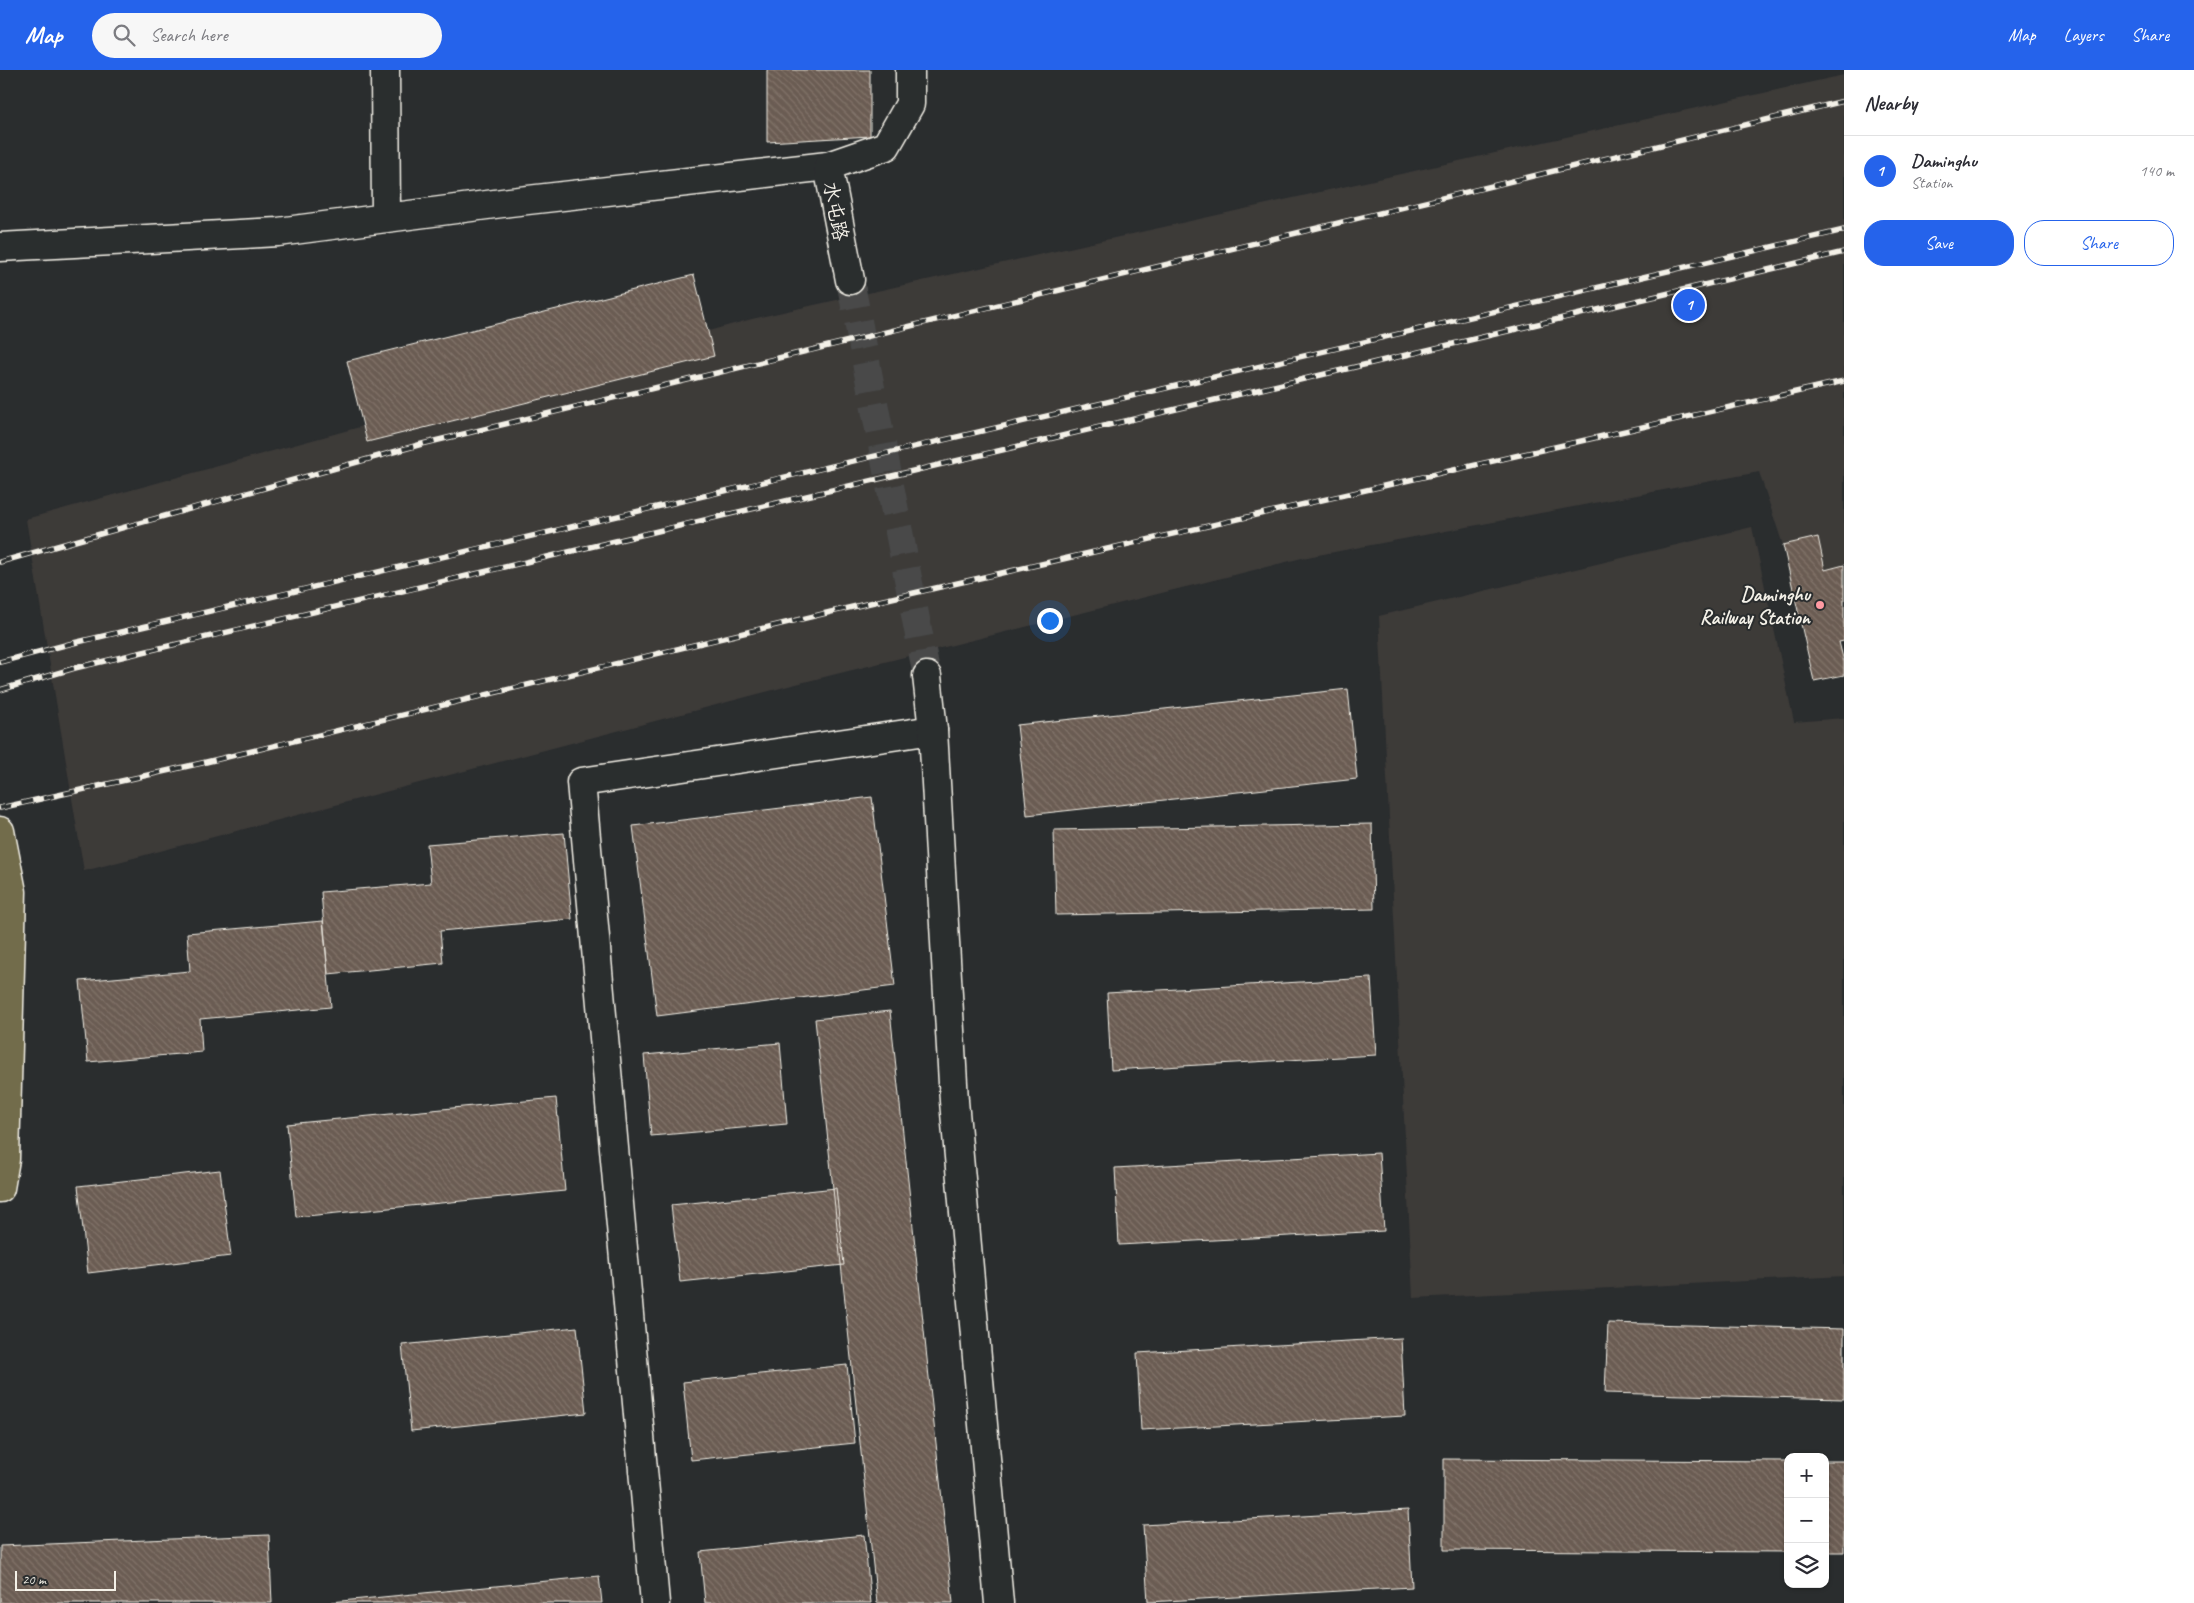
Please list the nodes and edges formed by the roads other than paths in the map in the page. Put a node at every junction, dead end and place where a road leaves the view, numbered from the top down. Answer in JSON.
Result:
{"nodes":[{"id":1,"x":385,"y":70,"type":"edge"},
{"id":2,"x":910,"y":70,"type":"edge"},
{"id":3,"x":828,"y":166,"type":"junction"},
{"id":4,"x":386,"y":218,"type":"junction"},
{"id":5,"x":0,"y":247,"type":"edge"},
{"id":6,"x":850,"y":280,"type":"tunnel mouth"},
{"id":7,"x":927,"y":676,"type":"tunnel mouth"},
{"id":8,"x":933,"y":730,"type":"junction"},
{"id":9,"x":0,"y":831,"type":"edge"},
{"id":10,"x":0,"y":1188,"type":"edge"},
{"id":11,"x":655,"y":1603,"type":"edge"},
{"id":12,"x":999,"y":1603,"type":"edge"}],
"edges":[{"from":1,"to":4,"type":"street"},
{"from":2,"to":3,"type":"street","name":"水屯路"},
{"from":3,"to":4,"type":"street"},
{"from":3,"to":6,"type":"street","name":"水屯路"},
{"from":4,"to":5,"type":"street"},
{"from":7,"to":8,"type":"street"},
{"from":8,"to":11,"type":"street"},
{"from":8,"to":12,"type":"street"},
{"from":9,"to":10,"type":"highway"}]}
